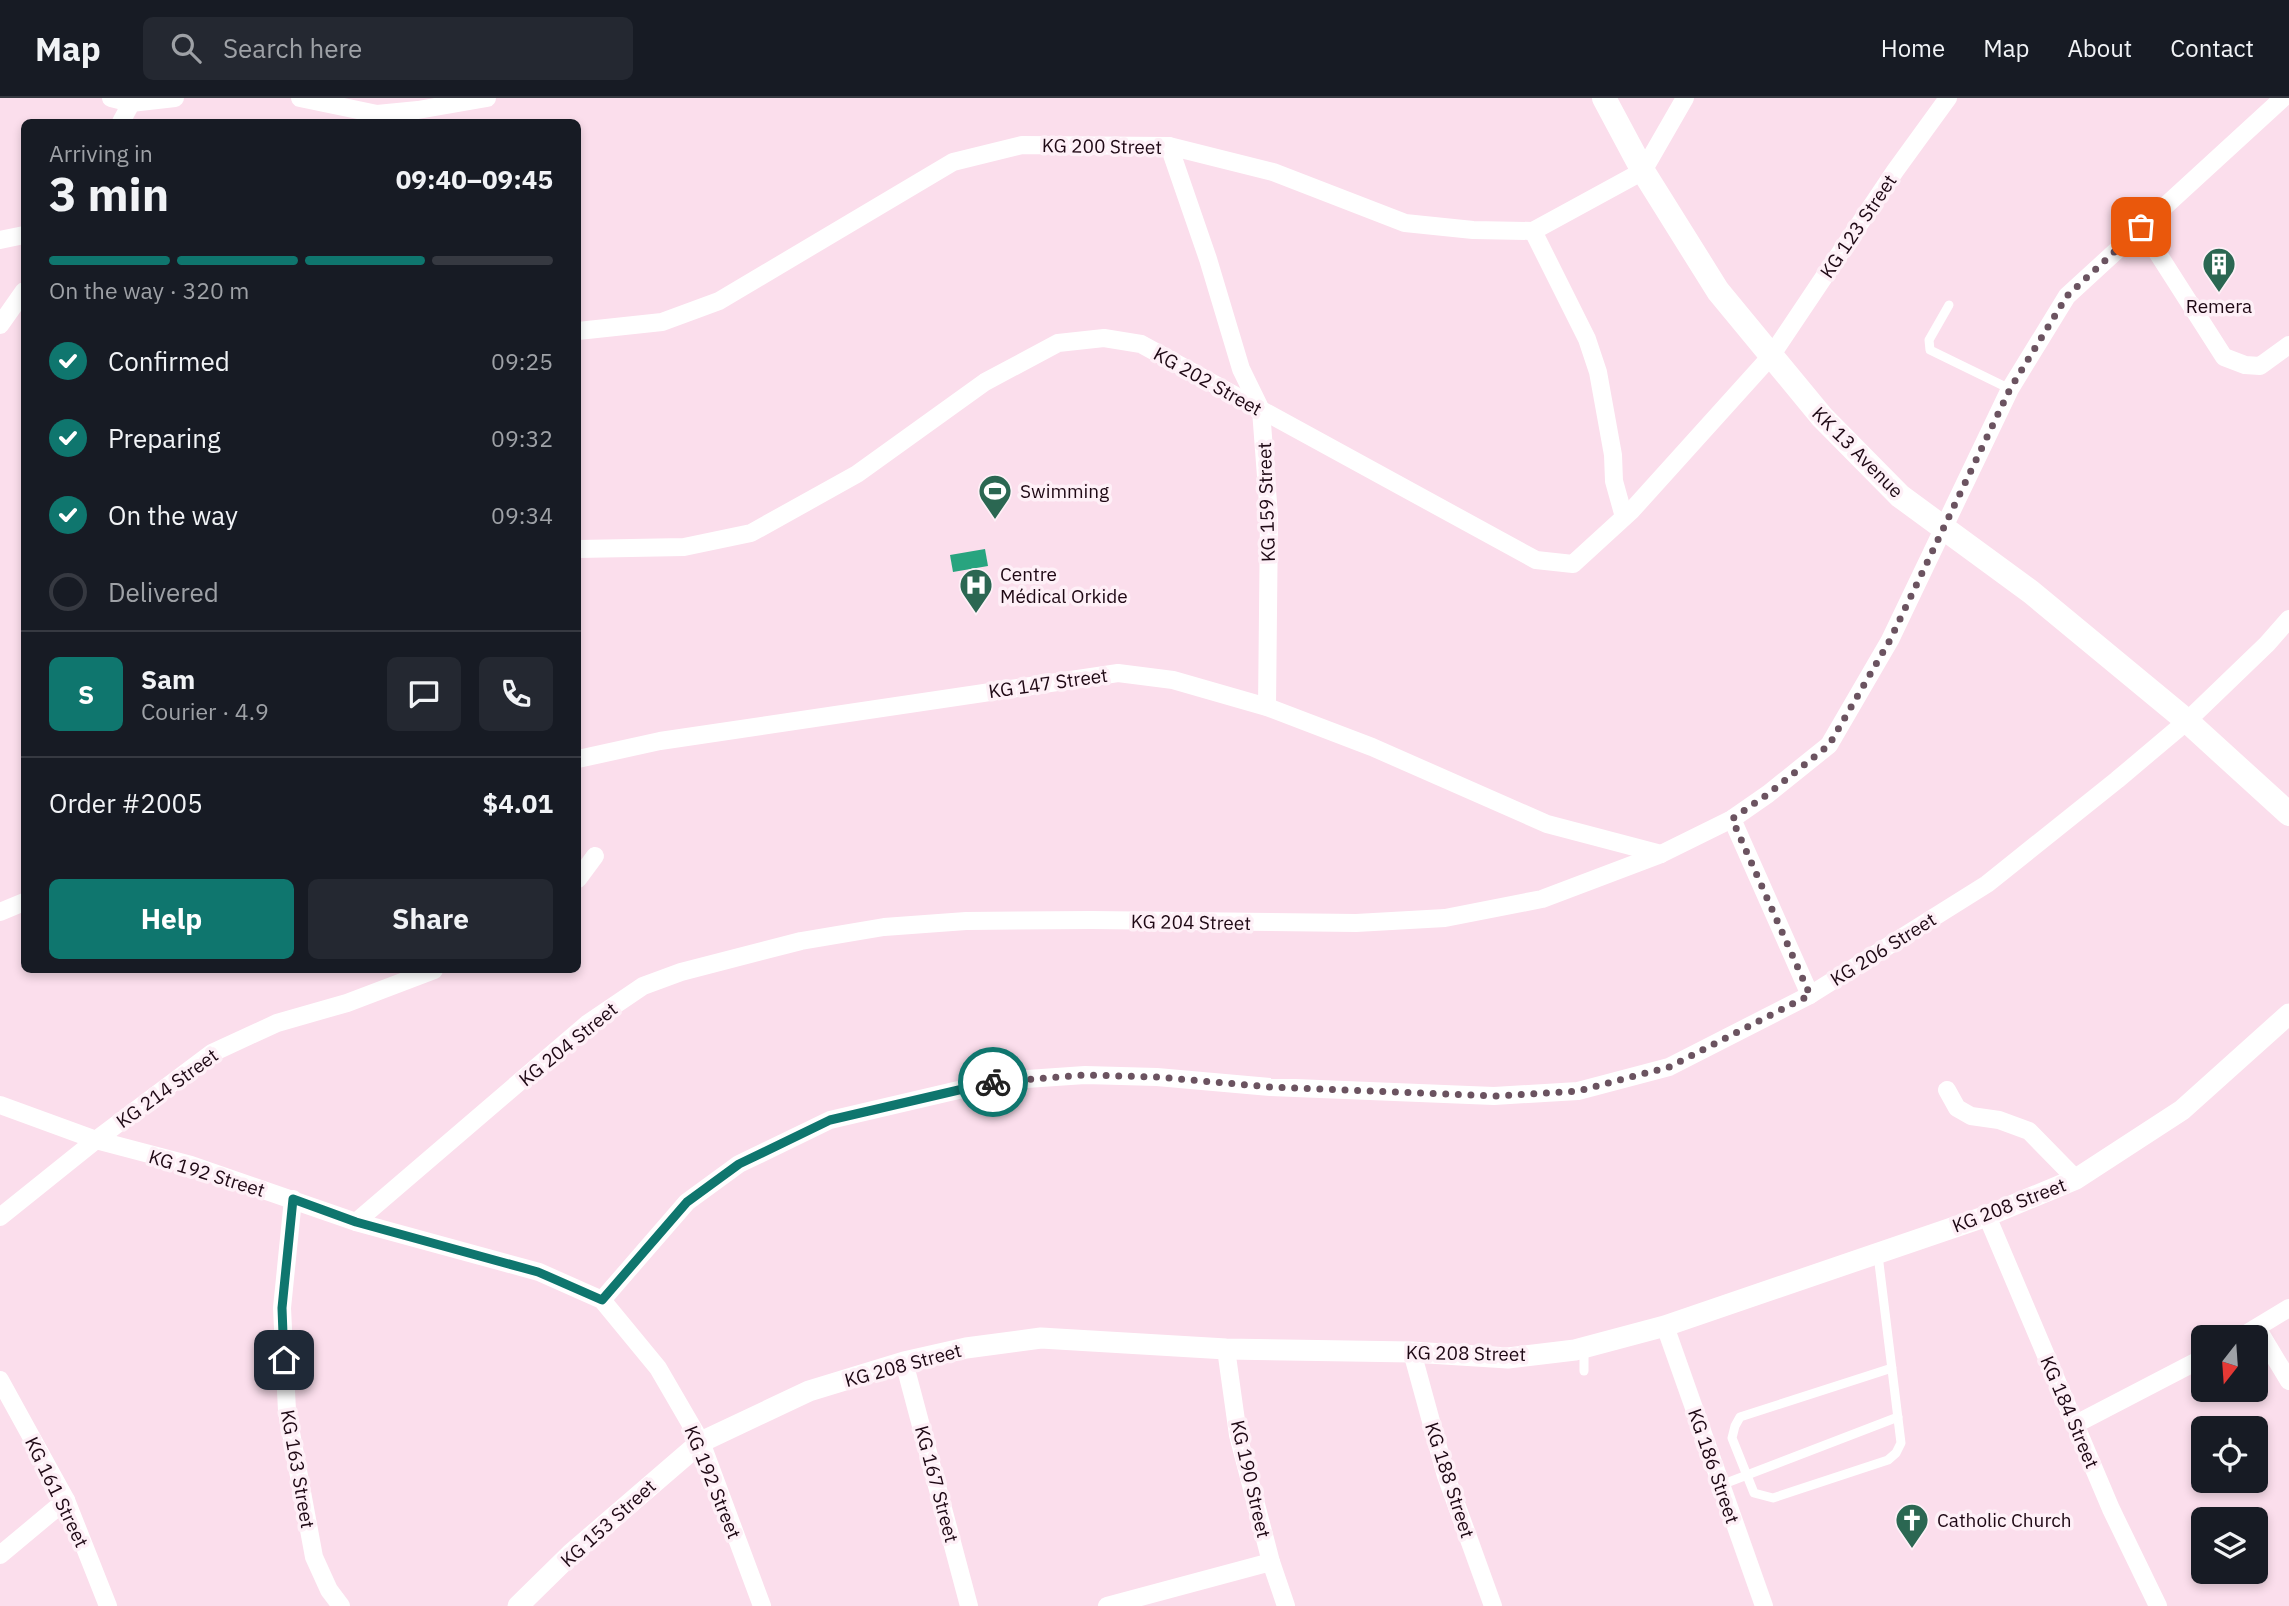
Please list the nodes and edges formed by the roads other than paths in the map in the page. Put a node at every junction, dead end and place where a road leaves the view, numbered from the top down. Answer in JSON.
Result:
{"nodes":[{"id":1,"x":111,"y":98,"type":"edge"},
{"id":2,"x":175,"y":98,"type":"edge"},
{"id":3,"x":300,"y":98,"type":"edge"},
{"id":4,"x":487,"y":98,"type":"edge"},
{"id":5,"x":1604,"y":98,"type":"edge"},
{"id":6,"x":1685,"y":98,"type":"edge"},
{"id":7,"x":1948,"y":98,"type":"edge"},
{"id":8,"x":2283,"y":98,"type":"edge"},
{"id":9,"x":132,"y":101,"type":"edge"},
{"id":10,"x":423,"y":104,"type":"edge"},
{"id":11,"x":375,"y":118,"type":"edge"},
{"id":12,"x":123,"y":119,"type":"edge"},
{"id":13,"x":1169,"y":146,"type":"junction"},
{"id":14,"x":1643,"y":171,"type":"junction"},
{"id":15,"x":2141,"y":227,"type":"junction"},
{"id":16,"x":1532,"y":231,"type":"junction"},
{"id":17,"x":21,"y":236,"type":"edge"},
{"id":18,"x":0,"y":240,"type":"edge"},
{"id":19,"x":21,"y":295,"type":"edge"},
{"id":20,"x":1949,"y":305,"type":"dead end"},
{"id":21,"x":0,"y":326,"type":"edge"},
{"id":22,"x":581,"y":331,"type":"edge"},
{"id":23,"x":2289,"y":345,"type":"edge"},
{"id":24,"x":1771,"y":356,"type":"junction"},
{"id":25,"x":2010,"y":389,"type":"junction"},
{"id":26,"x":1261,"y":410,"type":"junction"},
{"id":27,"x":1624,"y":517,"type":"junction"},
{"id":28,"x":1945,"y":527,"type":"junction"},
{"id":29,"x":581,"y":549,"type":"edge"},
{"id":30,"x":2289,"y":619,"type":"edge"},
{"id":31,"x":1267,"y":707,"type":"junction"},
{"id":32,"x":2187,"y":721,"type":"junction"},
{"id":33,"x":581,"y":758,"type":"edge"},
{"id":34,"x":2289,"y":814,"type":"edge"},
{"id":35,"x":1732,"y":819,"type":"junction"},
{"id":36,"x":1661,"y":854,"type":"junction"},
{"id":37,"x":595,"y":856,"type":"dead end"},
{"id":38,"x":581,"y":875,"type":"edge"},
{"id":39,"x":21,"y":903,"type":"edge"},
{"id":40,"x":0,"y":912,"type":"edge"},
{"id":41,"x":426,"y":973,"type":"edge"},
{"id":42,"x":1810,"y":995,"type":"junction"},
{"id":43,"x":2289,"y":1013,"type":"edge"},
{"id":44,"x":1947,"y":1090,"type":"dead end"},
{"id":45,"x":0,"y":1105,"type":"edge"},
{"id":46,"x":96,"y":1140,"type":"junction"},
{"id":47,"x":2076,"y":1179,"type":"junction"},
{"id":48,"x":293,"y":1199,"type":"junction"},
{"id":49,"x":1987,"y":1216,"type":"junction"},
{"id":50,"x":0,"y":1217,"type":"edge"},
{"id":51,"x":356,"y":1222,"type":"junction"},
{"id":52,"x":1878,"y":1253,"type":"junction"},
{"id":53,"x":602,"y":1300,"type":"junction"},
{"id":54,"x":2289,"y":1308,"type":"edge"},
{"id":55,"x":2261,"y":1325,"type":"edge"},
{"id":56,"x":1665,"y":1326,"type":"junction"},
{"id":57,"x":1584,"y":1348,"type":"junction"},
{"id":58,"x":1226,"y":1349,"type":"junction"},
{"id":59,"x":1412,"y":1352,"type":"junction"},
{"id":60,"x":2268,"y":1355,"type":"edge"},
{"id":61,"x":904,"y":1362,"type":"junction"},
{"id":62,"x":2191,"y":1364,"type":"edge"},
{"id":63,"x":1892,"y":1368,"type":"junction"},
{"id":64,"x":1584,"y":1371,"type":"dead end"},
{"id":65,"x":0,"y":1380,"type":"edge"},
{"id":66,"x":2289,"y":1381,"type":"edge"},
{"id":67,"x":1898,"y":1417,"type":"junction"},
{"id":68,"x":2076,"y":1424,"type":"junction"},
{"id":69,"x":701,"y":1441,"type":"junction"},
{"id":70,"x":1746,"y":1476,"type":"junction"},
{"id":71,"x":1721,"y":1485,"type":"junction"},
{"id":72,"x":66,"y":1500,"type":"junction"},
{"id":73,"x":0,"y":1555,"type":"edge"},
{"id":74,"x":1271,"y":1562,"type":"junction"},
{"id":75,"x":537,"y":1598,"type":"edge"},
{"id":76,"x":108,"y":1606,"type":"edge"},
{"id":77,"x":341,"y":1606,"type":"edge"},
{"id":78,"x":518,"y":1606,"type":"edge"},
{"id":79,"x":762,"y":1606,"type":"edge"},
{"id":80,"x":969,"y":1606,"type":"edge"},
{"id":81,"x":1107,"y":1606,"type":"edge"},
{"id":82,"x":1286,"y":1606,"type":"edge"},
{"id":83,"x":1493,"y":1606,"type":"edge"},
{"id":84,"x":1764,"y":1606,"type":"edge"},
{"id":85,"x":2158,"y":1606,"type":"edge"}],
"edges":[{"from":1,"to":9,"type":"street"},
{"from":2,"to":9,"type":"street"},
{"from":3,"to":11,"type":"street"},
{"from":4,"to":10,"type":"street"},
{"from":5,"to":14,"type":"main road","name":"KK 13 Avenue"},
{"from":6,"to":14,"type":"street"},
{"from":7,"to":24,"type":"street","name":"KG 123 Street"},
{"from":8,"to":15,"type":"street","name":"KG 204 Street"},
{"from":9,"to":12,"type":"street"},
{"from":10,"to":11,"type":"street"},
{"from":13,"to":16,"type":"street","name":"KG 200 Street"},
{"from":13,"to":22,"type":"street","name":"KG 200 Street"},
{"from":13,"to":26,"type":"street","name":"KG 159 Street"},
{"from":14,"to":16,"type":"street","name":"KG 200 Street"},
{"from":14,"to":24,"type":"main road","name":"KK 13 Avenue"},
{"from":15,"to":23,"type":"street"},
{"from":15,"to":25,"type":"street","name":"KG 204 Street"},
{"from":16,"to":27,"type":"street"},
{"from":17,"to":18,"type":"street"},
{"from":19,"to":21,"type":"street"},
{"from":20,"to":25,"type":"lane"},
{"from":24,"to":27,"type":"street","name":"KG 202 Street"},
{"from":24,"to":28,"type":"main road","name":"KK 13 Avenue"},
{"from":25,"to":28,"type":"street","name":"KG 204 Street"},
{"from":26,"to":27,"type":"street","name":"KG 202 Street"},
{"from":26,"to":29,"type":"street","name":"KG 202 Street"},
{"from":26,"to":31,"type":"street","name":"KG 159 Street"},
{"from":28,"to":32,"type":"main road","name":"KK 13 Avenue"},
{"from":28,"to":35,"type":"street","name":"KG 204 Street"},
{"from":30,"to":32,"type":"street","name":"KG 206 Street"},
{"from":31,"to":33,"type":"street","name":"KG 147 Street"},
{"from":31,"to":36,"type":"street","name":"KG 147 Street"},
{"from":32,"to":34,"type":"main road","name":"KK 13 Avenue"},
{"from":32,"to":42,"type":"street","name":"KG 206 Street"},
{"from":35,"to":36,"type":"street","name":"KG 204 Street"},
{"from":35,"to":42,"type":"street"},
{"from":36,"to":51,"type":"street","name":"KG 204 Street"},
{"from":37,"to":38,"type":"street"},
{"from":39,"to":40,"type":"street"},
{"from":41,"to":46,"type":"street","name":"KG 214 Street"},
{"from":42,"to":53,"type":"street","name":"KG 206 Street"},
{"from":43,"to":47,"type":"street","name":"KG 208 Street"},
{"from":44,"to":47,"type":"street"},
{"from":45,"to":46,"type":"street","name":"KG 192 Street"},
{"from":46,"to":48,"type":"street","name":"KG 192 Street"},
{"from":46,"to":50,"type":"street","name":"KG 214 Street"},
{"from":47,"to":49,"type":"street","name":"KG 208 Street"},
{"from":48,"to":51,"type":"street","name":"KG 192 Street"},
{"from":48,"to":77,"type":"street","name":"KG 163 Street"},
{"from":49,"to":52,"type":"street","name":"KG 208 Street"},
{"from":49,"to":68,"type":"street","name":"KG 184 Street"},
{"from":51,"to":53,"type":"street","name":"KG 192 Street"},
{"from":52,"to":56,"type":"street","name":"KG 208 Street"},
{"from":52,"to":63,"type":"lane"},
{"from":53,"to":69,"type":"street","name":"KG 192 Street"},
{"from":54,"to":55,"type":"street"},
{"from":56,"to":57,"type":"street","name":"KG 208 Street"},
{"from":56,"to":71,"type":"street","name":"KG 186 Street"},
{"from":57,"to":59,"type":"street","name":"KG 208 Street"},
{"from":57,"to":64,"type":"lane"},
{"from":58,"to":59,"type":"street","name":"KG 208 Street"},
{"from":58,"to":61,"type":"street","name":"KG 208 Street"},
{"from":58,"to":74,"type":"street","name":"KG 190 Street"},
{"from":59,"to":83,"type":"street","name":"KG 188 Street"},
{"from":60,"to":66,"type":"street"},
{"from":61,"to":69,"type":"street","name":"KG 208 Street"},
{"from":61,"to":80,"type":"street","name":"KG 167 Street"},
{"from":62,"to":68,"type":"street"},
{"from":63,"to":67,"type":"lane"},
{"from":63,"to":70,"type":"lane"},
{"from":65,"to":72,"type":"street","name":"KG 161 Street"},
{"from":67,"to":70,"type":"lane"},
{"from":67,"to":70,"type":"lane"},
{"from":68,"to":85,"type":"street","name":"KG 184 Street"},
{"from":69,"to":75,"type":"street","name":"KG 153 Street"},
{"from":69,"to":79,"type":"street","name":"KG 192 Street"},
{"from":70,"to":71,"type":"lane"},
{"from":71,"to":84,"type":"street","name":"KG 186 Street"},
{"from":72,"to":73,"type":"street"},
{"from":72,"to":76,"type":"street","name":"KG 161 Street"},
{"from":74,"to":81,"type":"street"},
{"from":74,"to":82,"type":"street","name":"KG 190 Street"},
{"from":75,"to":78,"type":"street","name":"KG 153 Street"}]}
